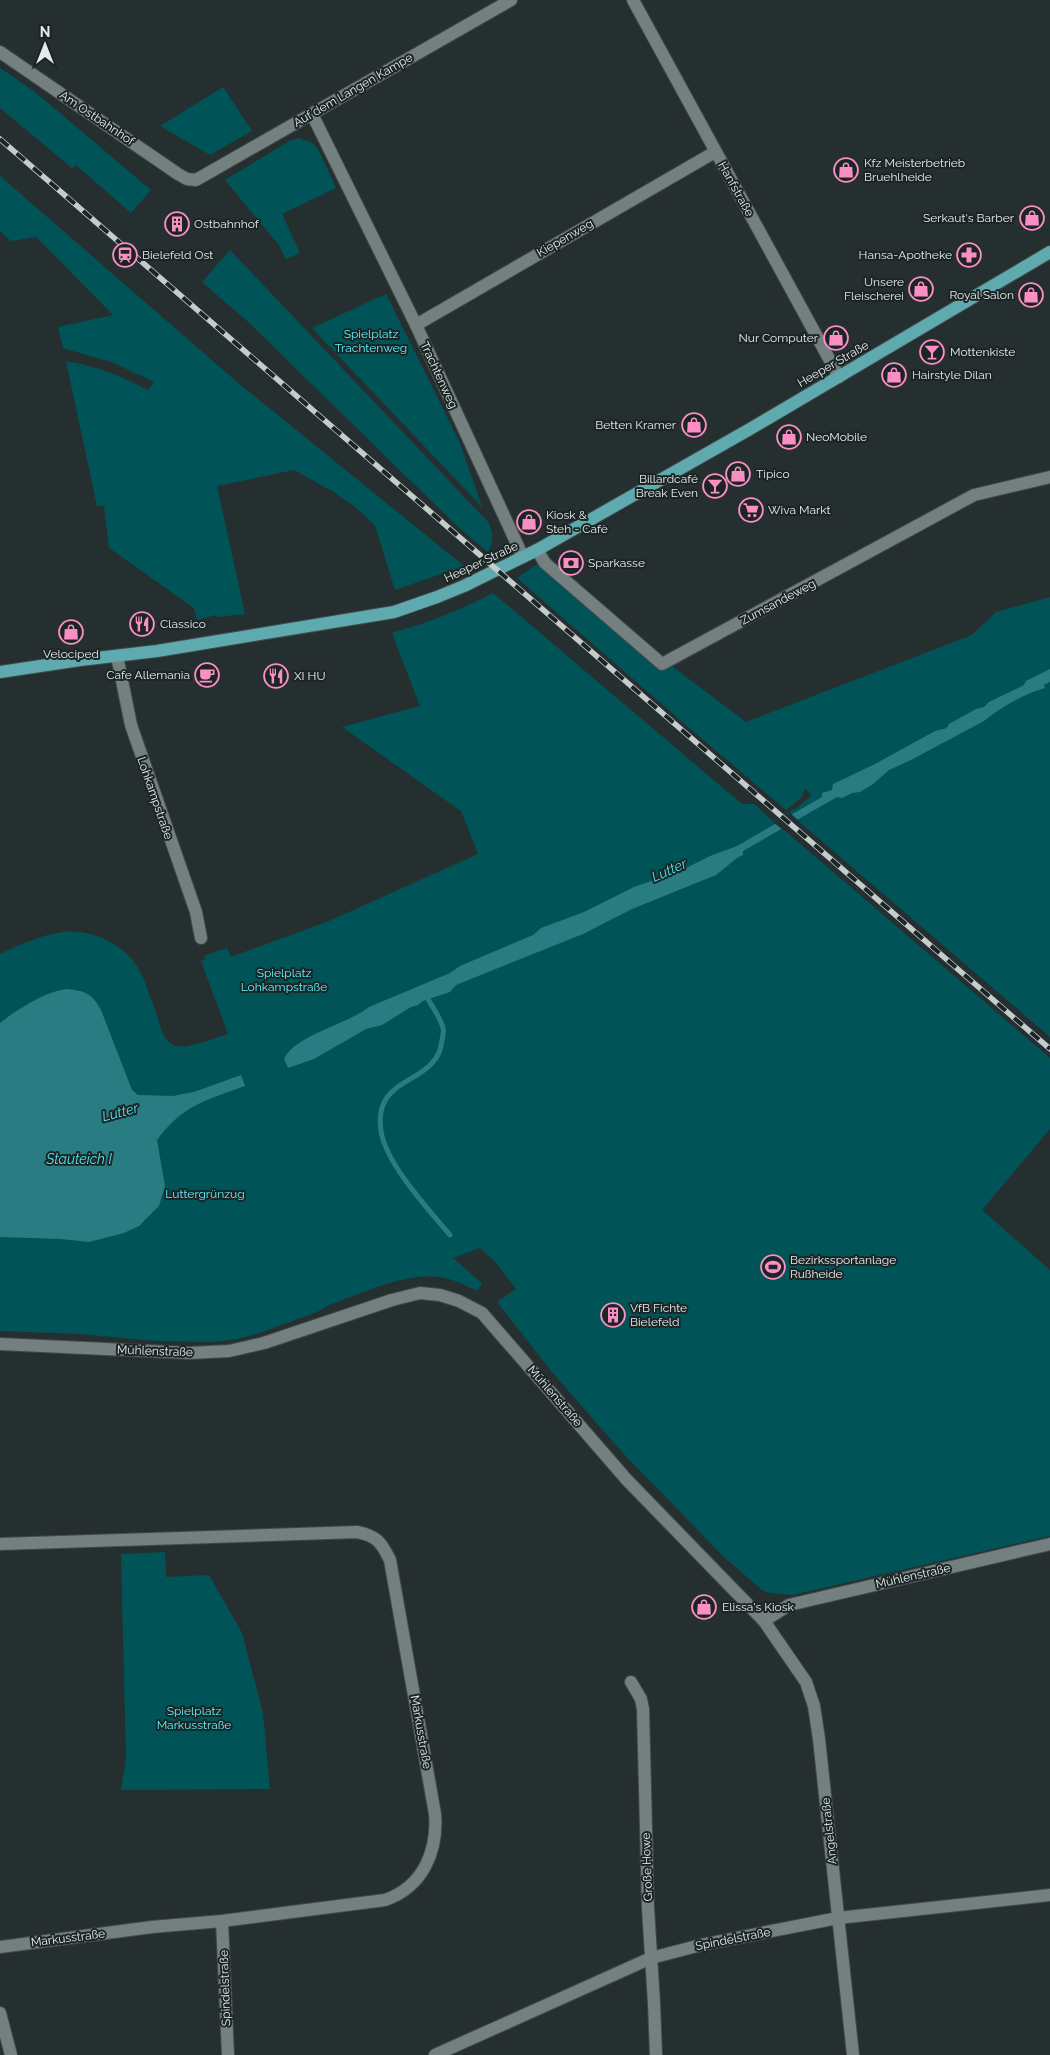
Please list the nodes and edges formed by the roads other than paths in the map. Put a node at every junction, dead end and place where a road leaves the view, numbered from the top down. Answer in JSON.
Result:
{"nodes":[{"id":1,"x":511,"y":0,"type":"edge"},
{"id":2,"x":633,"y":0,"type":"edge"},
{"id":3,"x":0,"y":52,"type":"edge"},
{"id":4,"x":312,"y":114,"type":"junction"},
{"id":5,"x":715,"y":152,"type":"junction"},
{"id":6,"x":196,"y":180,"type":"joint"},
{"id":7,"x":1050,"y":252,"type":"edge"},
{"id":8,"x":416,"y":325,"type":"junction"},
{"id":9,"x":839,"y":377,"type":"junction"},
{"id":10,"x":1050,"y":477,"type":"edge"},
{"id":11,"x":537,"y":550,"type":"junction"},
{"id":12,"x":523,"y":558,"type":"junction"},
{"id":13,"x":117,"y":656,"type":"junction"},
{"id":14,"x":0,"y":672,"type":"edge"},
{"id":15,"x":201,"y":938,"type":"dead end"},
{"id":16,"x":0,"y":1344,"type":"edge"},
{"id":17,"x":0,"y":1544,"type":"edge"},
{"id":18,"x":1050,"y":1544,"type":"edge"},
{"id":19,"x":764,"y":1621,"type":"junction"},
{"id":20,"x":631,"y":1682,"type":"dead end"},
{"id":21,"x":1050,"y":1895,"type":"edge"},
{"id":22,"x":838,"y":1918,"type":"junction"},
{"id":23,"x":222,"y":1921,"type":"junction"},
{"id":24,"x":0,"y":1947,"type":"edge"},
{"id":25,"x":651,"y":1958,"type":"junction"},
{"id":26,"x":0,"y":2013,"type":"edge"},
{"id":27,"x":11,"y":2055,"type":"edge"},
{"id":28,"x":228,"y":2055,"type":"edge"},
{"id":29,"x":435,"y":2055,"type":"edge"},
{"id":30,"x":656,"y":2055,"type":"edge"},
{"id":31,"x":854,"y":2055,"type":"edge"}],
"edges":[{"from":1,"to":4,"type":"street","name":"Auf dem Langen Kampe"},
{"from":2,"to":5,"type":"street","name":"Hanfstraße"},
{"from":3,"to":6,"type":"street","name":"Am Ostbahnhof"},
{"from":4,"to":6,"type":"street","name":"Auf dem Langen Kampe"},
{"from":4,"to":8,"type":"street","name":"Trachtenweg"},
{"from":5,"to":8,"type":"street","name":"Kiepenweg"},
{"from":5,"to":9,"type":"street","name":"Hanfstraße"},
{"from":7,"to":9,"type":"main road","name":"Heeper Straße"},
{"from":8,"to":12,"type":"street","name":"Trachtenweg"},
{"from":9,"to":11,"type":"main road","name":"Heeper Straße"},
{"from":10,"to":11,"type":"street","name":"Zumsandeweg"},
{"from":11,"to":12,"type":"main road","name":"Heeper Straße"},
{"from":12,"to":13,"type":"main road","name":"Heeper Straße"},
{"from":13,"to":14,"type":"main road","name":"Heeper Straße"},
{"from":13,"to":15,"type":"street","name":"Lohkampstraße"},
{"from":16,"to":19,"type":"street","name":"Mühlenstraße"},
{"from":17,"to":23,"type":"street","name":"Markusstraße"},
{"from":18,"to":19,"type":"street","name":"Mühlenstraße"},
{"from":19,"to":22,"type":"street","name":"Angelstraße"},
{"from":20,"to":25,"type":"street","name":"Große Howe"},
{"from":21,"to":22,"type":"street","name":"Spindelstraße"},
{"from":22,"to":25,"type":"street","name":"Spindelstraße"},
{"from":22,"to":31,"type":"street","name":"Angelstraße"},
{"from":23,"to":24,"type":"street","name":"Markusstraße"},
{"from":23,"to":28,"type":"street","name":"Spindelstraße"},
{"from":25,"to":29,"type":"street","name":"Spindelstraße"},
{"from":25,"to":30,"type":"street","name":"Große Howe"},
{"from":26,"to":27,"type":"street"}]}
